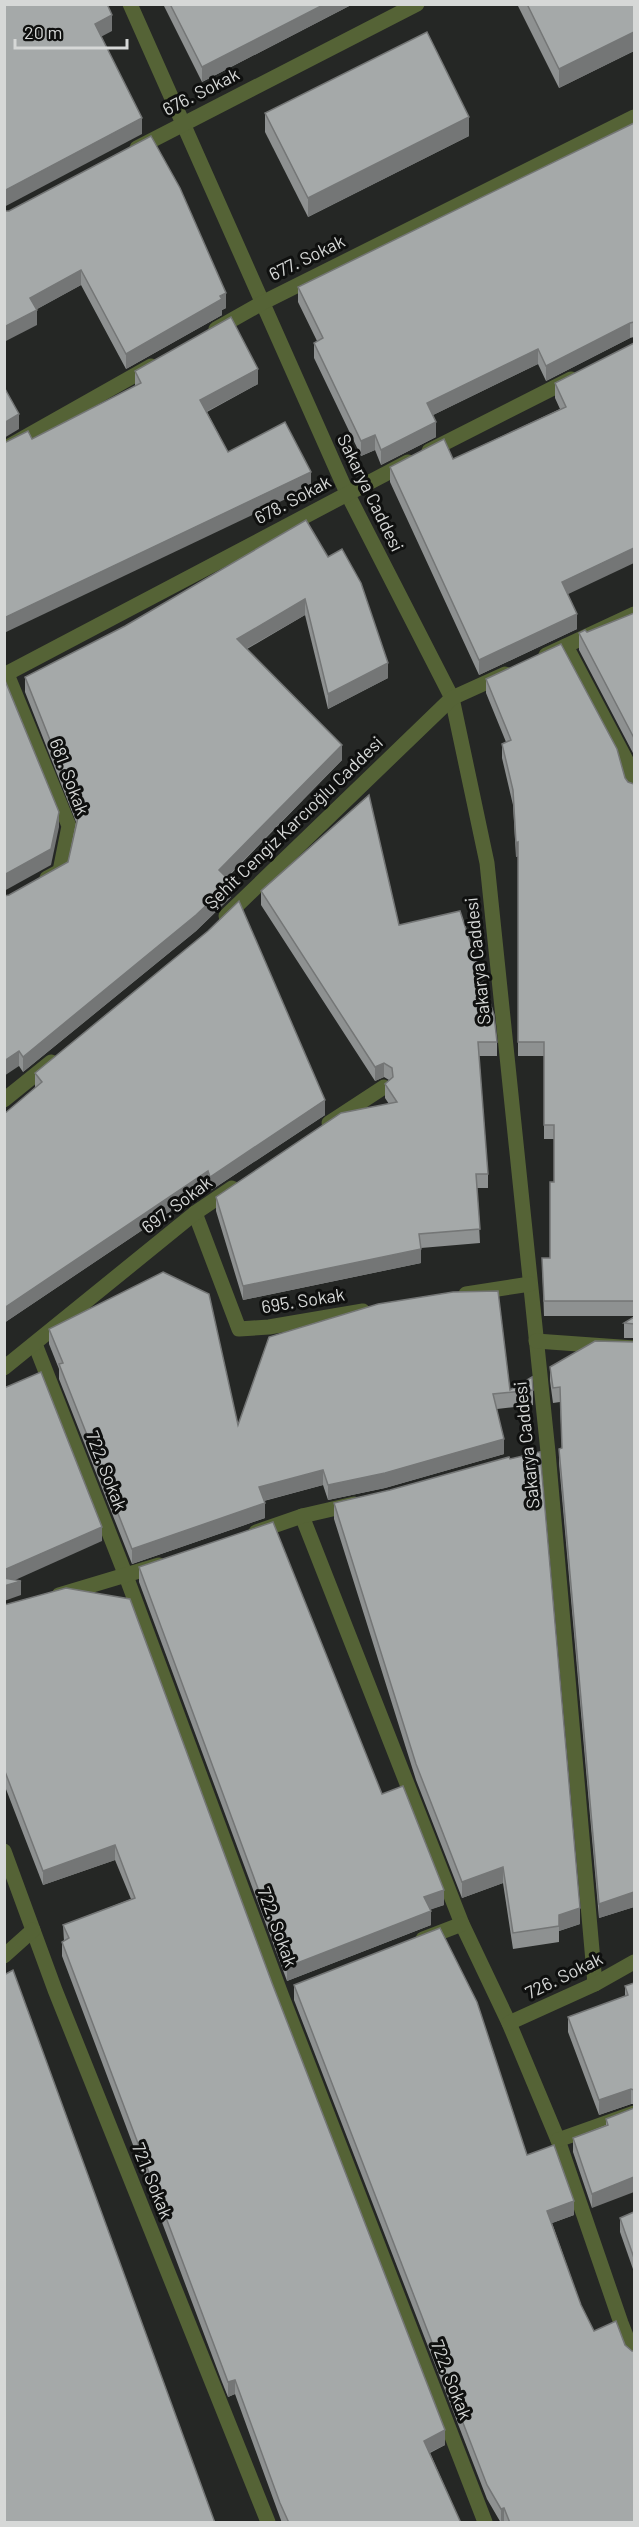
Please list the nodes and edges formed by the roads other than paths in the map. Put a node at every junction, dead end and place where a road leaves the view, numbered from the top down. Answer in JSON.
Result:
{"nodes":[{"id":1,"x":130,"y":4,"type":"edge"},
{"id":2,"x":417,"y":4,"type":"edge"},
{"id":3,"x":634,"y":117,"type":"edge"},
{"id":4,"x":183,"y":123,"type":"junction"},
{"id":5,"x":120,"y":157,"type":"edge"},
{"id":6,"x":262,"y":303,"type":"junction"},
{"id":7,"x":200,"y":338,"type":"edge"},
{"id":8,"x":169,"y":355,"type":"edge"},
{"id":9,"x":581,"y":374,"type":"edge"},
{"id":10,"x":4,"y":449,"type":"edge"},
{"id":11,"x":347,"y":493,"type":"junction"},
{"id":12,"x":634,"y":614,"type":"edge"},
{"id":13,"x":566,"y":646,"type":"junction"},
{"id":14,"x":534,"y":660,"type":"edge"},
{"id":15,"x":514,"y":670,"type":"edge"},
{"id":16,"x":6,"y":674,"type":"edge"},
{"id":17,"x":452,"y":698,"type":"junction"},
{"id":18,"x":634,"y":789,"type":"edge"},
{"id":19,"x":32,"y":887,"type":"edge"},
{"id":20,"x":211,"y":930,"type":"edge"},
{"id":21,"x":58,"y":1056,"type":"edge"},
{"id":22,"x":384,"y":1087,"type":"edge"},
{"id":23,"x":4,"y":1100,"type":"edge"},
{"id":24,"x":314,"y":1133,"type":"edge"},
{"id":25,"x":245,"y":1180,"type":"edge"},
{"id":26,"x":195,"y":1213,"type":"junction"},
{"id":27,"x":530,"y":1284,"type":"junction"},
{"id":28,"x":450,"y":1297,"type":"edge"},
{"id":29,"x":382,"y":1308,"type":"edge"},
{"id":30,"x":536,"y":1341,"type":"junction"},
{"id":31,"x":35,"y":1344,"type":"junction"},
{"id":32,"x":634,"y":1348,"type":"edge"},
{"id":33,"x":4,"y":1368,"type":"edge"},
{"id":34,"x":366,"y":1502,"type":"edge"},
{"id":35,"x":302,"y":1516,"type":"junction"},
{"id":36,"x":247,"y":1535,"type":"edge"},
{"id":37,"x":170,"y":1561,"type":"edge"},
{"id":38,"x":126,"y":1576,"type":"junction"},
{"id":39,"x":44,"y":1599,"type":"edge"},
{"id":40,"x":4,"y":1851,"type":"edge"},
{"id":41,"x":462,"y":1924,"type":"junction"},
{"id":42,"x":33,"y":1930,"type":"junction"},
{"id":43,"x":409,"y":1945,"type":"edge"},
{"id":44,"x":4,"y":1956,"type":"edge"},
{"id":45,"x":634,"y":1962,"type":"edge"},
{"id":46,"x":596,"y":1984,"type":"junction"},
{"id":47,"x":509,"y":2023,"type":"junction"},
{"id":48,"x":634,"y":2113,"type":"edge"},
{"id":49,"x":558,"y":2140,"type":"junction"},
{"id":50,"x":628,"y":2319,"type":"edge"},
{"id":51,"x":634,"y":2356,"type":"edge"},
{"id":52,"x":268,"y":2523,"type":"edge"},
{"id":53,"x":485,"y":2523,"type":"edge"}],
"edges":[{"from":1,"to":4,"type":"street","name":"Sakarya Caddesi"},
{"from":2,"to":4,"type":"street","name":"676. Sokak"},
{"from":3,"to":6,"type":"street","name":"677. Sokak"},
{"from":4,"to":5,"type":"street","name":"676. Sokak"},
{"from":4,"to":6,"type":"street","name":"Sakarya Caddesi"},
{"from":6,"to":7,"type":"street","name":"677. Sokak"},
{"from":6,"to":11,"type":"street","name":"Sakarya Caddesi"},
{"from":8,"to":10,"type":"street"},
{"from":9,"to":11,"type":"street","name":"678. Sokak"},
{"from":11,"to":16,"type":"street","name":"678. Sokak"},
{"from":11,"to":17,"type":"street","name":"Sakarya Caddesi"},
{"from":12,"to":13,"type":"street"},
{"from":13,"to":14,"type":"street"},
{"from":13,"to":18,"type":"street"},
{"from":15,"to":17,"type":"street","name":"Şehit Cengiz Karcıoğlu Caddesi"},
{"from":16,"to":19,"type":"street","name":"681. Sokak"},
{"from":17,"to":20,"type":"street","name":"Şehit Cengiz Karcıoğlu Caddesi"},
{"from":17,"to":27,"type":"street","name":"Sakarya Caddesi"},
{"from":21,"to":23,"type":"street"},
{"from":22,"to":24,"type":"street"},
{"from":25,"to":26,"type":"street","name":"697. Sokak"},
{"from":26,"to":29,"type":"street","name":"695. Sokak"},
{"from":26,"to":31,"type":"street","name":"697. Sokak"},
{"from":27,"to":28,"type":"street"},
{"from":27,"to":30,"type":"street","name":"Sakarya Caddesi"},
{"from":30,"to":32,"type":"street"},
{"from":30,"to":46,"type":"street","name":"Sakarya Caddesi"},
{"from":31,"to":33,"type":"street","name":"697. Sokak"},
{"from":31,"to":38,"type":"street","name":"722. Sokak"},
{"from":34,"to":35,"type":"street"},
{"from":35,"to":36,"type":"street"},
{"from":35,"to":41,"type":"street"},
{"from":37,"to":38,"type":"street"},
{"from":38,"to":39,"type":"street"},
{"from":38,"to":53,"type":"street","name":"722. Sokak"},
{"from":40,"to":42,"type":"street","name":"721. Sokak"},
{"from":41,"to":43,"type":"street"},
{"from":41,"to":47,"type":"street"},
{"from":42,"to":44,"type":"street"},
{"from":42,"to":52,"type":"street","name":"721. Sokak"},
{"from":45,"to":46,"type":"street","name":"726. Sokak"},
{"from":46,"to":47,"type":"street","name":"726. Sokak"},
{"from":47,"to":49,"type":"street"},
{"from":48,"to":49,"type":"street"},
{"from":49,"to":50,"type":"street"},
{"from":50,"to":51,"type":"street"}]}
